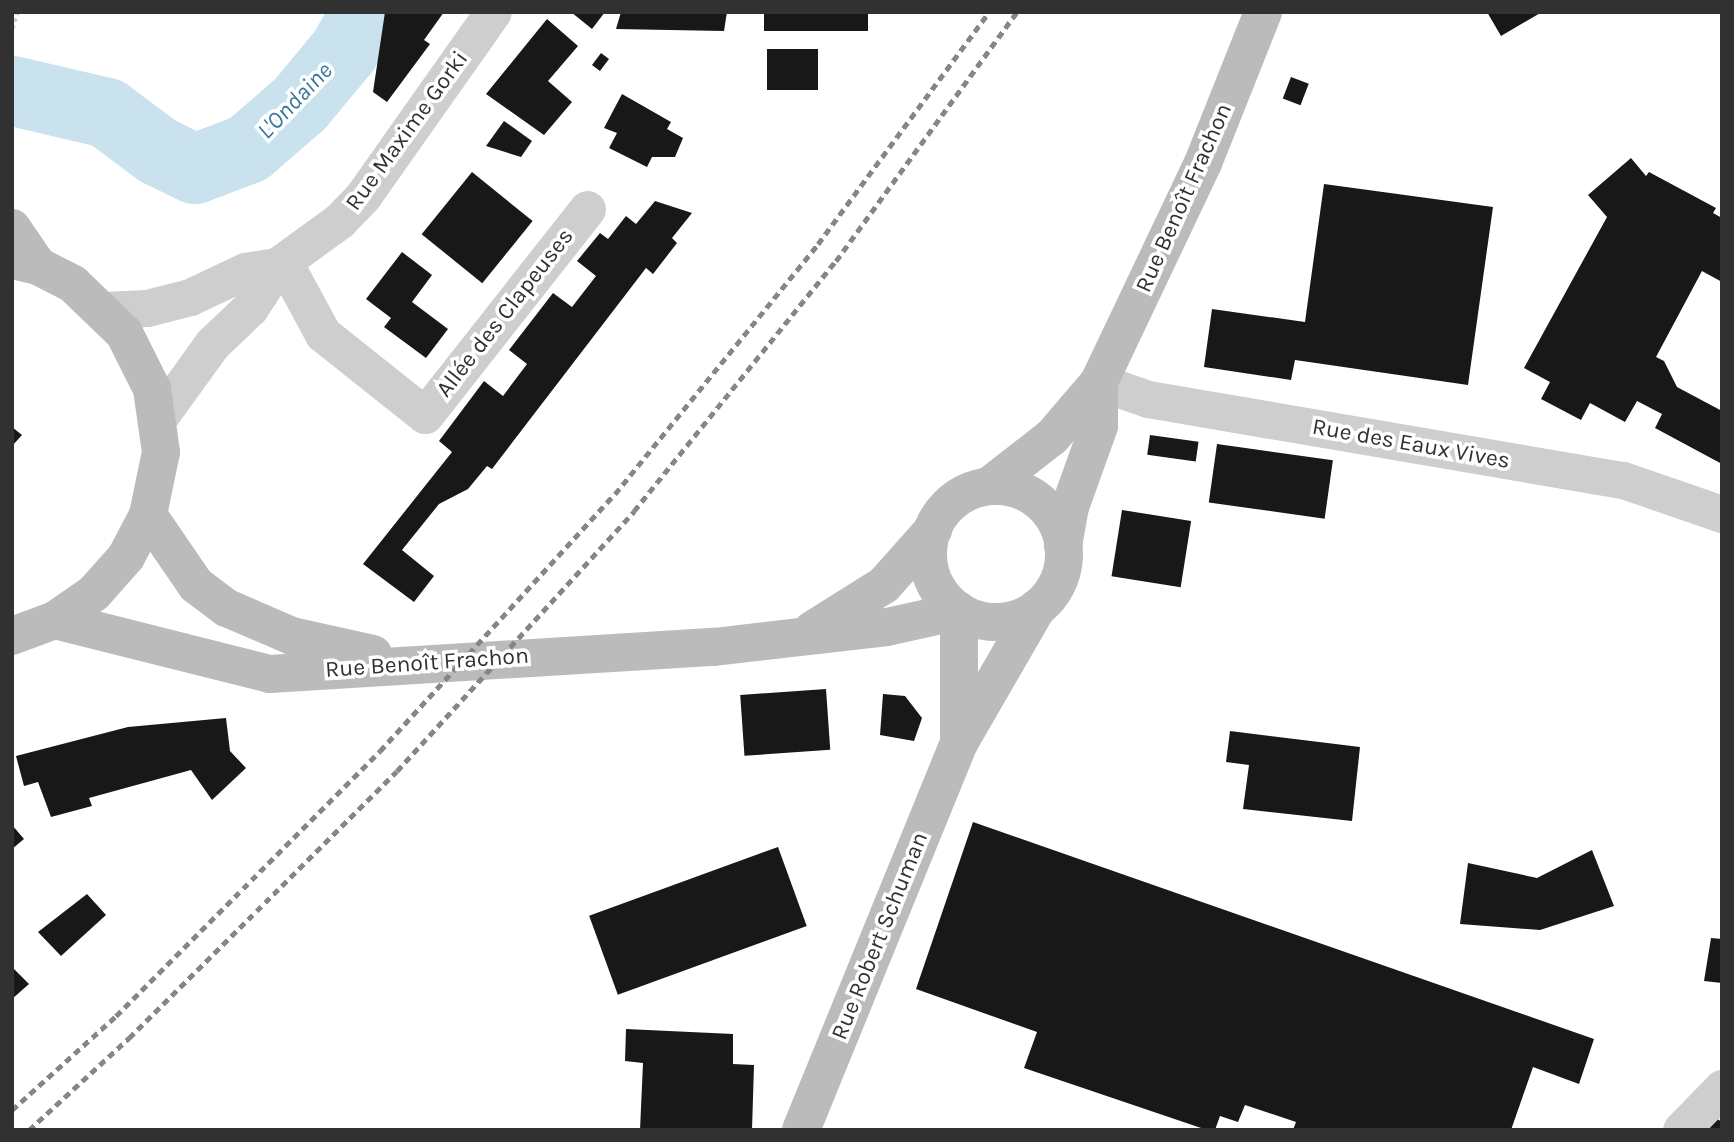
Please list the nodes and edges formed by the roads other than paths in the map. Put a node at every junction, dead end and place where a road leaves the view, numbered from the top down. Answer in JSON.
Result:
{"nodes":[{"id":1,"x":493,"y":12,"type":"edge"},
{"id":2,"x":1263,"y":12,"type":"edge"},
{"id":3,"x":587,"y":209,"type":"dead end"},
{"id":4,"x":12,"y":228,"type":"edge"},
{"id":5,"x":25,"y":263,"type":"edge"},
{"id":6,"x":281,"y":264,"type":"junction"},
{"id":7,"x":104,"y":310,"type":"junction"},
{"id":8,"x":1099,"y":382,"type":"junction"},
{"id":9,"x":158,"y":419,"type":"junction"},
{"id":10,"x":989,"y":486,"type":"junction"},
{"id":11,"x":1722,"y":514,"type":"edge"},
{"id":12,"x":148,"y":515,"type":"junction"},
{"id":13,"x":933,"y":530,"type":"junction"},
{"id":14,"x":1063,"y":546,"type":"junction"},
{"id":15,"x":1037,"y":608,"type":"junction"},
{"id":16,"x":959,"y":611,"type":"junction"},
{"id":17,"x":55,"y":620,"type":"junction"},
{"id":18,"x":804,"y":635,"type":"junction"},
{"id":19,"x":12,"y":636,"type":"edge"},
{"id":20,"x":412,"y":662,"type":"junction"},
{"id":21,"x":959,"y":743,"type":"junction"},
{"id":22,"x":1722,"y":1088,"type":"edge"},
{"id":23,"x":801,"y":1130,"type":"edge"},
{"id":24,"x":1681,"y":1130,"type":"edge"}],
"edges":[{"from":1,"to":6,"type":"street","name":"Rue Maxime Gorki"},
{"from":2,"to":8,"type":"main road","name":"Rue Benoît Frachon"},
{"from":3,"to":6,"type":"street","name":"Allée des Clapeuses"},
{"from":4,"to":5,"type":"main road"},
{"from":5,"to":7,"type":"main road"},
{"from":6,"to":7,"type":"street","name":"Rue Maxime Gorki"},
{"from":6,"to":9,"type":"street","name":"Rue Maxime Gorki"},
{"from":7,"to":9,"type":"main road"},
{"from":8,"to":10,"type":"main road","name":"Rue Benoît Frachon"},
{"from":8,"to":11,"type":"street","name":"Rue des Eaux Vives"},
{"from":8,"to":14,"type":"main road","name":"Rue Benoît Frachon"},
{"from":9,"to":12,"type":"main road"},
{"from":10,"to":13,"type":"main road"},
{"from":10,"to":14,"type":"main road"},
{"from":12,"to":17,"type":"main road"},
{"from":12,"to":20,"type":"main road"},
{"from":13,"to":16,"type":"main road"},
{"from":13,"to":18,"type":"main road","name":"Rue Benoît Frachon"},
{"from":14,"to":15,"type":"main road"},
{"from":15,"to":16,"type":"main road"},
{"from":15,"to":21,"type":"main road","name":"Rue Robert Schuman"},
{"from":16,"to":18,"type":"main road","name":"Rue Benoît Frachon"},
{"from":16,"to":21,"type":"main road","name":"Rue Robert Schuman"},
{"from":17,"to":19,"type":"main road"},
{"from":17,"to":20,"type":"main road","name":"Rue Benoît Frachon"},
{"from":18,"to":20,"type":"main road","name":"Rue Benoît Frachon"},
{"from":21,"to":23,"type":"main road","name":"Rue Robert Schuman"},
{"from":22,"to":24,"type":"street"}]}
